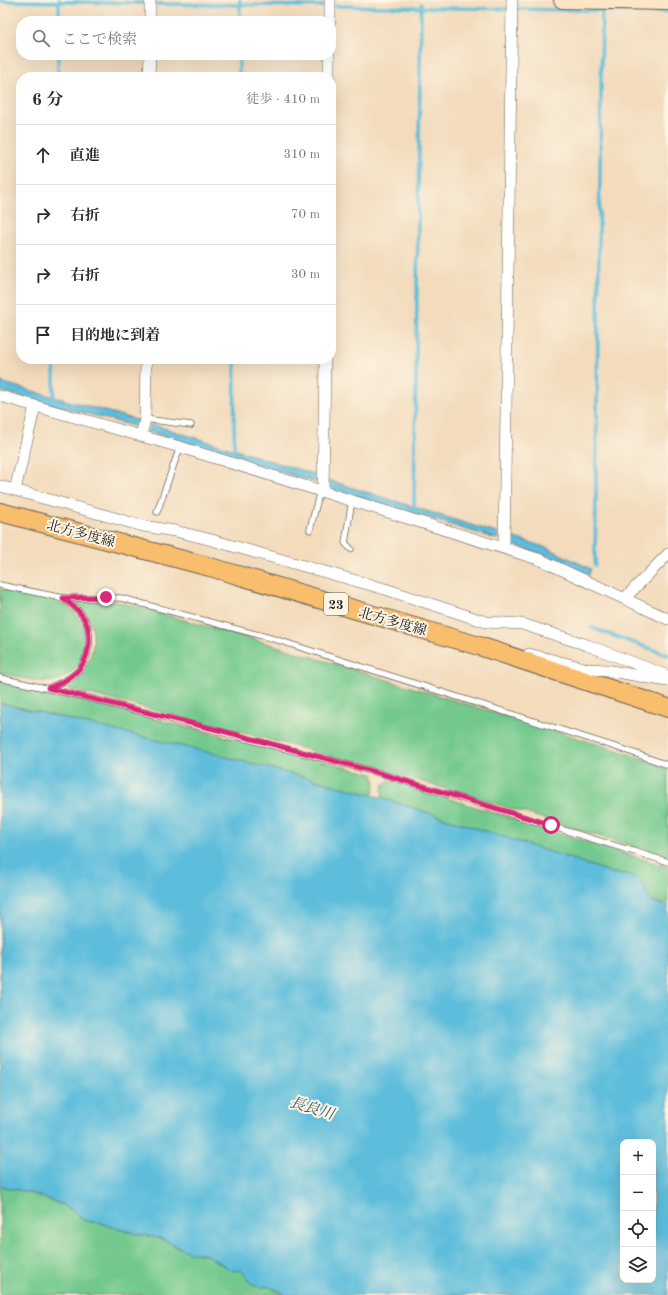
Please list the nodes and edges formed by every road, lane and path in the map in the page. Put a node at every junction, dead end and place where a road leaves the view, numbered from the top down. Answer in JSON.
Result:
{"nodes":[{"id":1,"x":150,"y":0,"type":"edge"},
{"id":2,"x":330,"y":0,"type":"edge"},
{"id":3,"x":512,"y":0,"type":"edge"},
{"id":4,"x":562,"y":0,"type":"edge"},
{"id":5,"x":668,"y":2,"type":"edge"},
{"id":6,"x":150,"y":16,"type":"edge"},
{"id":7,"x":330,"y":16,"type":"edge"},
{"id":8,"x":150,"y":60,"type":"edge"},
{"id":9,"x":329,"y":60,"type":"edge"},
{"id":10,"x":149,"y":72,"type":"edge"},
{"id":11,"x":329,"y":72,"type":"edge"},
{"id":12,"x":146,"y":364,"type":"edge"},
{"id":13,"x":325,"y":364,"type":"edge"},
{"id":14,"x":0,"y":396,"type":"edge"},
{"id":15,"x":35,"y":406,"type":"junction"},
{"id":16,"x":145,"y":419,"type":"junction"},
{"id":17,"x":190,"y":425,"type":"dead end"},
{"id":18,"x":141,"y":436,"type":"junction"},
{"id":19,"x":180,"y":447,"type":"junction"},
{"id":20,"x":0,"y":486,"type":"edge"},
{"id":21,"x":15,"y":490,"type":"junction"},
{"id":22,"x":322,"y":491,"type":"junction"},
{"id":23,"x":352,"y":500,"type":"junction"},
{"id":24,"x":0,"y":512,"type":"edge"},
{"id":25,"x":157,"y":512,"type":"dead end"},
{"id":26,"x":310,"y":530,"type":"dead end"},
{"id":27,"x":504,"y":547,"type":"junction"},
{"id":28,"x":351,"y":549,"type":"dead end"},
{"id":29,"x":668,"y":554,"type":"edge"},
{"id":30,"x":0,"y":584,"type":"edge"},
{"id":31,"x":63,"y":598,"type":"junction"},
{"id":32,"x":625,"y":598,"type":"junction"},
{"id":33,"x":668,"y":619,"type":"edge"},
{"id":34,"x":479,"y":646,"type":"junction"},
{"id":35,"x":668,"y":676,"type":"edge"},
{"id":36,"x":0,"y":678,"type":"edge"},
{"id":37,"x":668,"y":681,"type":"edge"},
{"id":38,"x":48,"y":688,"type":"junction"},
{"id":39,"x":668,"y":708,"type":"edge"},
{"id":40,"x":668,"y":765,"type":"edge"},
{"id":41,"x":668,"y":862,"type":"edge"}],
"edges":[{"from":1,"to":6,"type":"street"},
{"from":2,"to":7,"type":"street"},
{"from":3,"to":27,"type":"street"},
{"from":4,"to":5,"type":"street"},
{"from":8,"to":10,"type":"street"},
{"from":9,"to":11,"type":"street"},
{"from":12,"to":16,"type":"street"},
{"from":13,"to":22,"type":"street"},
{"from":14,"to":15,"type":"street"},
{"from":15,"to":18,"type":"street"},
{"from":15,"to":21,"type":"street"},
{"from":16,"to":17,"type":"lane"},
{"from":16,"to":18,"type":"street"},
{"from":18,"to":19,"type":"street"},
{"from":19,"to":22,"type":"street"},
{"from":19,"to":25,"type":"lane"},
{"from":20,"to":21,"type":"street"},
{"from":21,"to":35,"type":"street"},
{"from":22,"to":23,"type":"street"},
{"from":22,"to":26,"type":"lane"},
{"from":23,"to":27,"type":"street"},
{"from":23,"to":28,"type":"lane"},
{"from":24,"to":34,"type":"main road","name":"北方多度線","number":"23"},
{"from":27,"to":32,"type":"street"},
{"from":29,"to":32,"type":"street"},
{"from":30,"to":31,"type":"lane"},
{"from":31,"to":38,"type":"lane"},
{"from":31,"to":40,"type":"lane"},
{"from":32,"to":33,"type":"street"},
{"from":34,"to":37,"type":"street"},
{"from":34,"to":39,"type":"main road","name":"北方多度線","number":"23"},
{"from":36,"to":38,"type":"lane"},
{"from":38,"to":41,"type":"lane"}]}
